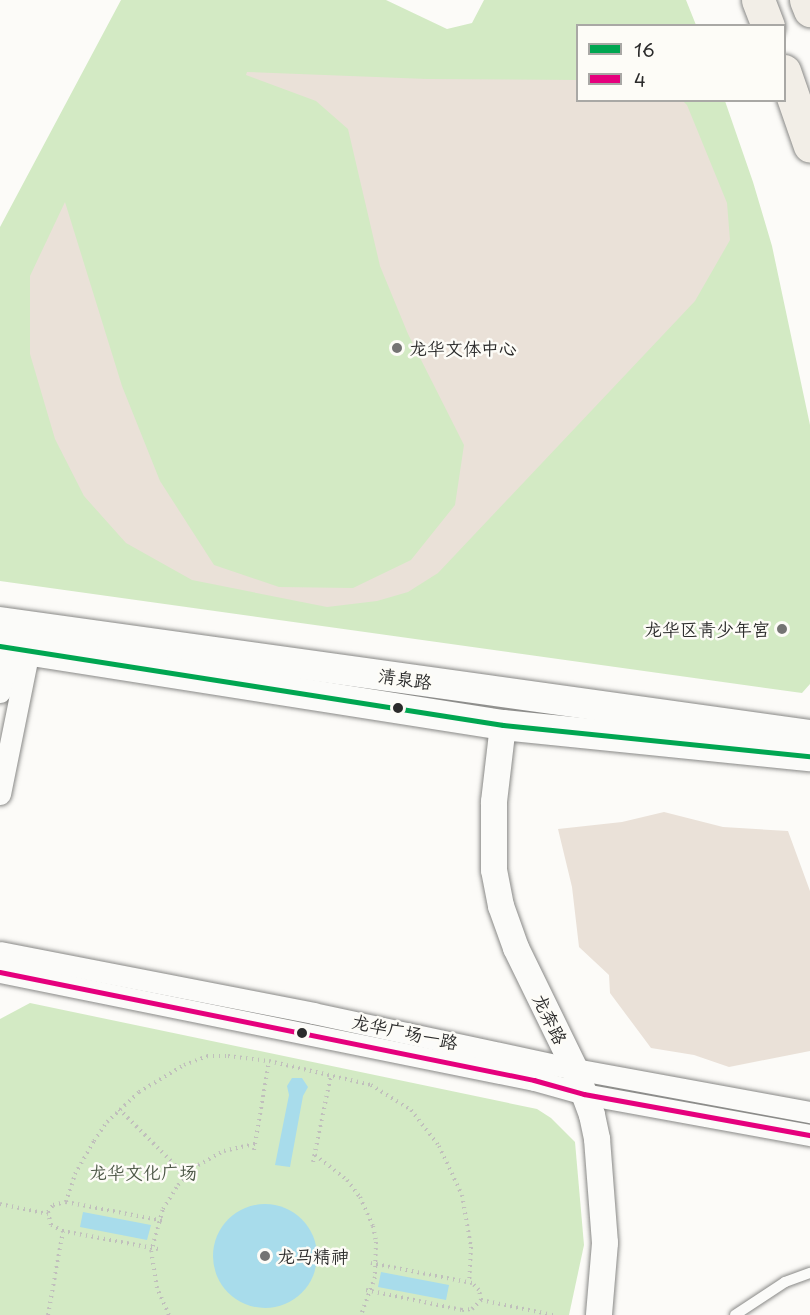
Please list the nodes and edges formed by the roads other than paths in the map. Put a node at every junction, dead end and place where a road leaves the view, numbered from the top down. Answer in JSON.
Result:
{"nodes":[{"id":1,"x":758,"y":0,"type":"edge"},
{"id":2,"x":806,"y":0,"type":"edge"},
{"id":3,"x":810,"y":10,"type":"edge"},
{"id":4,"x":767,"y":24,"type":"edge"},
{"id":5,"x":786,"y":77,"type":"edge"},
{"id":6,"x":810,"y":146,"type":"edge"},
{"id":7,"x":9,"y":641,"type":"edge"},
{"id":8,"x":0,"y":692,"type":"edge"},
{"id":9,"x":503,"y":725,"type":"junction"},
{"id":10,"x":810,"y":735,"type":"edge"},
{"id":11,"x":810,"y":756,"type":"edge"},
{"id":12,"x":0,"y":794,"type":"edge"},
{"id":13,"x":0,"y":952,"type":"edge"},
{"id":14,"x":0,"y":972,"type":"edge"},
{"id":15,"x":575,"y":1069,"type":"junction"},
{"id":16,"x":584,"y":1094,"type":"junction"},
{"id":17,"x":810,"y":1112,"type":"edge"},
{"id":18,"x":810,"y":1135,"type":"edge"},
{"id":19,"x":810,"y":1273,"type":"edge"},
{"id":20,"x":599,"y":1315,"type":"edge"},
{"id":21,"x":735,"y":1315,"type":"edge"}],
"edges":[{"from":1,"to":4,"type":"main road"},
{"from":2,"to":3,"type":"main road"},
{"from":5,"to":6,"type":"main road"},
{"from":7,"to":8,"type":"street"},
{"from":7,"to":9,"type":"main road","name":"清泉路"},
{"from":7,"to":10,"type":"main road","name":"清泉路"},
{"from":7,"to":12,"type":"street"},
{"from":9,"to":11,"type":"main road","name":"清泉路"},
{"from":9,"to":15,"type":"street","name":"龙奔路"},
{"from":13,"to":15,"type":"street","name":"龙华广场一路"},
{"from":14,"to":16,"type":"street","name":"龙华广场一路"},
{"from":15,"to":16,"type":"street","name":"龙奔路"},
{"from":15,"to":17,"type":"street","name":"龙华广场一路"},
{"from":16,"to":18,"type":"street","name":"龙华广场一路"},
{"from":16,"to":20,"type":"street","name":"龙奔路"},
{"from":19,"to":21,"type":"lane"}]}
